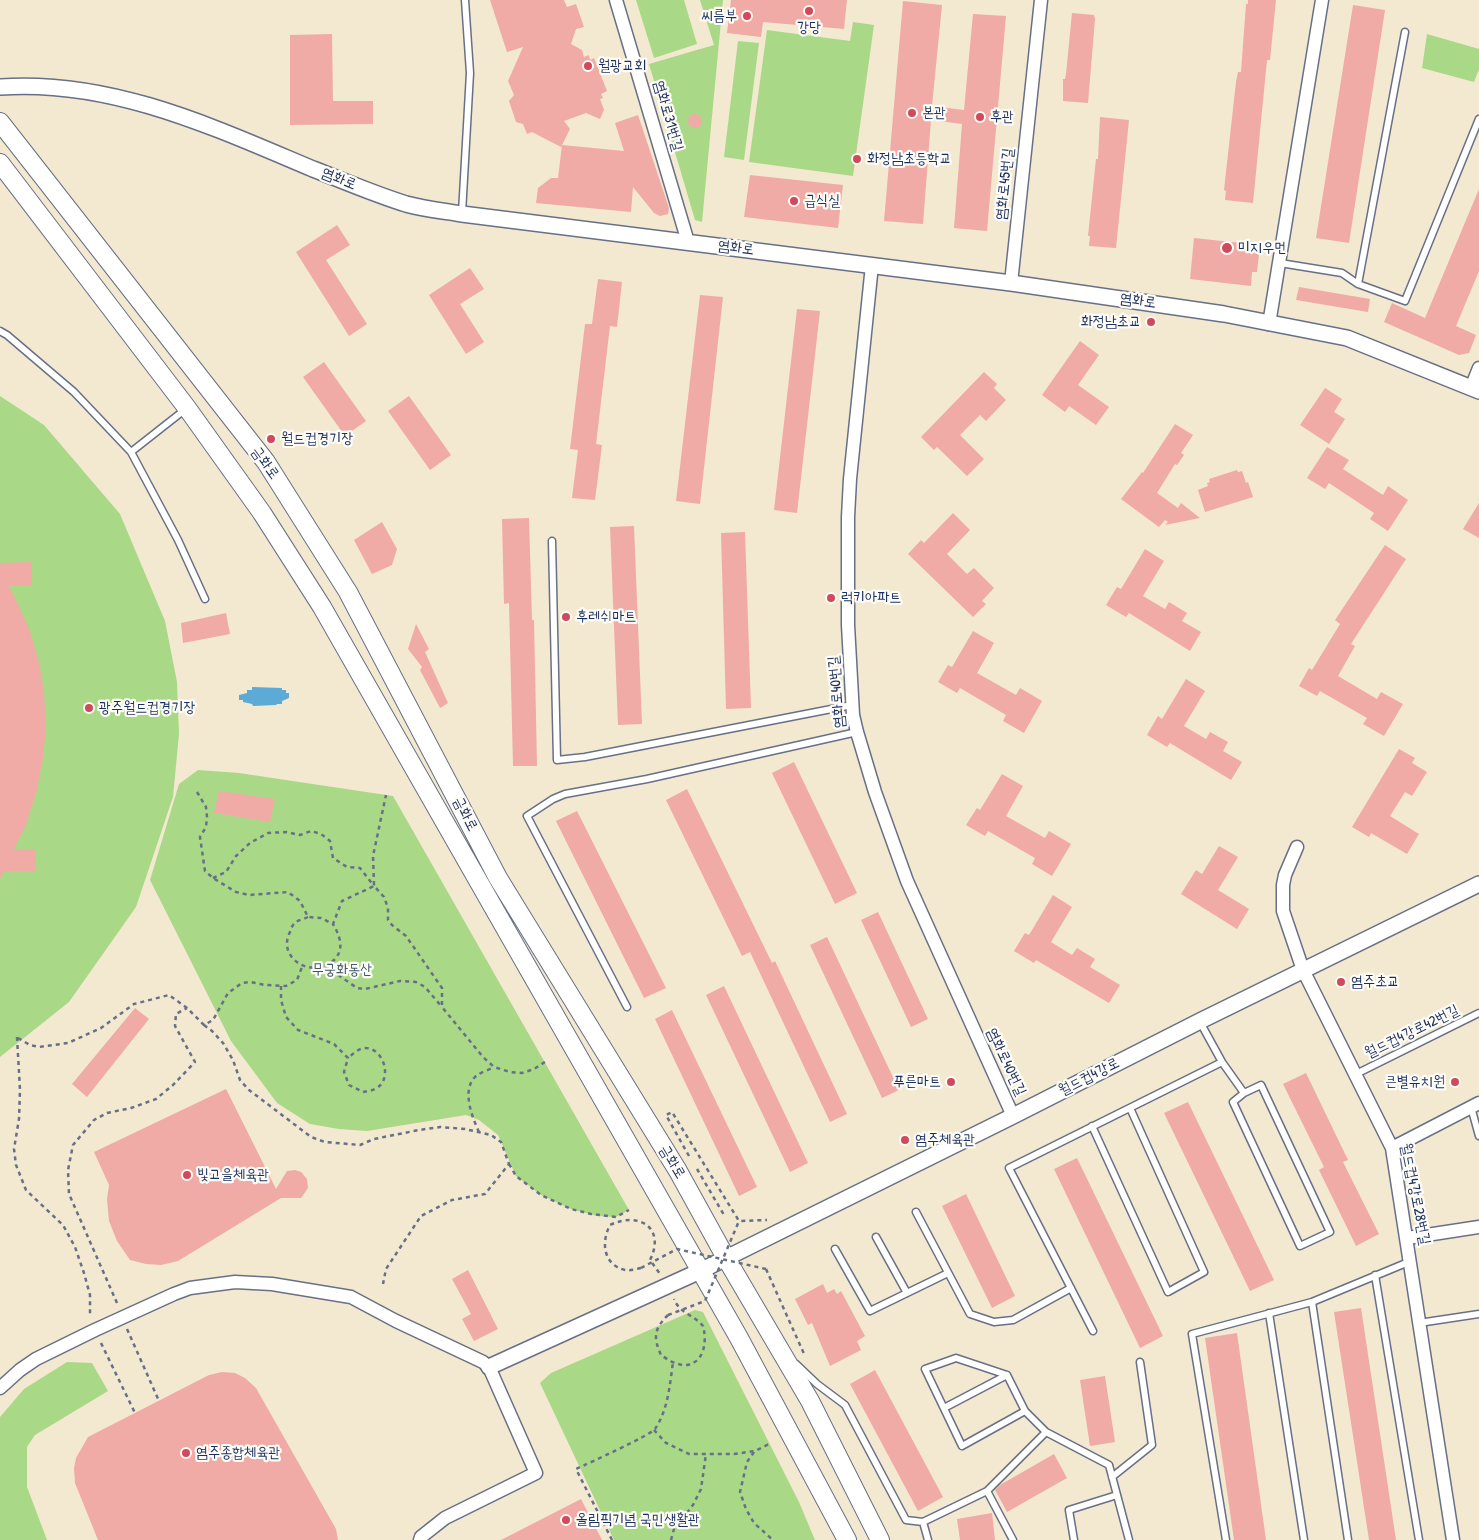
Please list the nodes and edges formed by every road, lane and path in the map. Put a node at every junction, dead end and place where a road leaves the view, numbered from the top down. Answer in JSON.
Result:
{"nodes":[{"id":1,"x":464,"y":0,"type":"edge"},
{"id":2,"x":616,"y":0,"type":"edge"},
{"id":3,"x":1041,"y":0,"type":"edge"},
{"id":4,"x":1322,"y":0,"type":"edge"},
{"id":5,"x":1405,"y":32,"type":"dead end"},
{"id":6,"x":0,"y":86,"type":"edge"},
{"id":7,"x":1479,"y":119,"type":"edge"},
{"id":8,"x":0,"y":122,"type":"edge"},
{"id":9,"x":0,"y":163,"type":"edge"},
{"id":10,"x":0,"y":175,"type":"edge"},
{"id":11,"x":23,"y":193,"type":"junction"},
{"id":12,"x":462,"y":214,"type":"junction"},
{"id":13,"x":688,"y":242,"type":"junction"},
{"id":14,"x":1280,"y":263,"type":"junction"},
{"id":15,"x":872,"y":265,"type":"junction"},
{"id":16,"x":1011,"y":283,"type":"junction"},
{"id":17,"x":1358,"y":284,"type":"junction"},
{"id":18,"x":1269,"y":324,"type":"junction"},
{"id":19,"x":0,"y":331,"type":"edge"},
{"id":20,"x":1479,"y":368,"type":"edge"},
{"id":21,"x":1475,"y":390,"type":"edge"},
{"id":22,"x":187,"y":408,"type":"junction"},
{"id":23,"x":131,"y":452,"type":"junction"},
{"id":24,"x":552,"y":541,"type":"dead end"},
{"id":25,"x":205,"y":600,"type":"dead end"},
{"id":26,"x":852,"y":705,"type":"junction"},
{"id":27,"x":857,"y":732,"type":"junction"},
{"id":28,"x":197,"y":792,"type":"dead end"},
{"id":29,"x":386,"y":795,"type":"dead end"},
{"id":30,"x":1298,"y":847,"type":"dead end"},
{"id":31,"x":213,"y":878,"type":"junction"},
{"id":32,"x":1479,"y":884,"type":"edge"},
{"id":33,"x":374,"y":886,"type":"junction"},
{"id":34,"x":308,"y":917,"type":"junction"},
{"id":35,"x":333,"y":924,"type":"junction"},
{"id":36,"x":302,"y":966,"type":"junction"},
{"id":37,"x":325,"y":966,"type":"junction"},
{"id":38,"x":1303,"y":970,"type":"junction"},
{"id":39,"x":280,"y":986,"type":"junction"},
{"id":40,"x":442,"y":1007,"type":"junction"},
{"id":41,"x":627,"y":1007,"type":"dead end"},
{"id":42,"x":187,"y":1008,"type":"junction"},
{"id":43,"x":1479,"y":1014,"type":"edge"},
{"id":44,"x":1200,"y":1021,"type":"junction"},
{"id":45,"x":204,"y":1025,"type":"junction"},
{"id":46,"x":348,"y":1058,"type":"junction"},
{"id":47,"x":545,"y":1062,"type":"dead end"},
{"id":48,"x":1222,"y":1062,"type":"junction"},
{"id":49,"x":494,"y":1067,"type":"junction"},
{"id":50,"x":1356,"y":1074,"type":"junction"},
{"id":51,"x":1244,"y":1093,"type":"junction"},
{"id":52,"x":1475,"y":1105,"type":"edge"},
{"id":53,"x":1130,"y":1108,"type":"junction"},
{"id":54,"x":1013,"y":1116,"type":"junction"},
{"id":55,"x":1092,"y":1126,"type":"junction"},
{"id":56,"x":479,"y":1132,"type":"junction"},
{"id":57,"x":1479,"y":1136,"type":"edge"},
{"id":58,"x":1392,"y":1148,"type":"junction"},
{"id":59,"x":690,"y":1157,"type":"dead end"},
{"id":60,"x":509,"y":1164,"type":"junction"},
{"id":61,"x":695,"y":1165,"type":"dead end"},
{"id":62,"x":629,"y":1210,"type":"dead end"},
{"id":63,"x":916,"y":1212,"type":"dead end"},
{"id":64,"x":724,"y":1215,"type":"dead end"},
{"id":65,"x":1479,"y":1227,"type":"edge"},
{"id":66,"x":876,"y":1237,"type":"dead end"},
{"id":67,"x":1407,"y":1238,"type":"junction"},
{"id":68,"x":835,"y":1249,"type":"dead end"},
{"id":69,"x":724,"y":1259,"type":"junction"},
{"id":70,"x":1411,"y":1261,"type":"junction"},
{"id":71,"x":700,"y":1271,"type":"junction"},
{"id":72,"x":948,"y":1273,"type":"junction"},
{"id":73,"x":1375,"y":1275,"type":"junction"},
{"id":74,"x":383,"y":1284,"type":"dead end"},
{"id":75,"x":668,"y":1286,"type":"junction"},
{"id":76,"x":1071,"y":1288,"type":"junction"},
{"id":77,"x":907,"y":1293,"type":"junction"},
{"id":78,"x":1312,"y":1302,"type":"junction"},
{"id":79,"x":117,"y":1303,"type":"dead end"},
{"id":80,"x":1269,"y":1313,"type":"junction"},
{"id":81,"x":1479,"y":1314,"type":"edge"},
{"id":82,"x":1420,"y":1323,"type":"junction"},
{"id":83,"x":126,"y":1329,"type":"dead end"},
{"id":84,"x":95,"y":1330,"type":"junction"},
{"id":85,"x":1093,"y":1331,"type":"dead end"},
{"id":86,"x":781,"y":1350,"type":"junction"},
{"id":87,"x":805,"y":1357,"type":"dead end"},
{"id":88,"x":673,"y":1362,"type":"junction"},
{"id":89,"x":1140,"y":1362,"type":"dead end"},
{"id":90,"x":489,"y":1367,"type":"junction"},
{"id":91,"x":1007,"y":1376,"type":"junction"},
{"id":92,"x":0,"y":1388,"type":"edge"},
{"id":93,"x":159,"y":1401,"type":"dead end"},
{"id":94,"x":944,"y":1408,"type":"junction"},
{"id":95,"x":1025,"y":1411,"type":"junction"},
{"id":96,"x":135,"y":1414,"type":"dead end"},
{"id":97,"x":654,"y":1430,"type":"junction"},
{"id":98,"x":1046,"y":1432,"type":"junction"},
{"id":99,"x":771,"y":1443,"type":"dead end"},
{"id":100,"x":755,"y":1451,"type":"junction"},
{"id":101,"x":706,"y":1454,"type":"junction"},
{"id":102,"x":1112,"y":1477,"type":"junction"},
{"id":103,"x":987,"y":1491,"type":"junction"},
{"id":104,"x":1116,"y":1494,"type":"junction"},
{"id":105,"x":923,"y":1522,"type":"junction"},
{"id":106,"x":420,"y":1540,"type":"edge"},
{"id":107,"x":612,"y":1540,"type":"edge"},
{"id":108,"x":672,"y":1540,"type":"edge"},
{"id":109,"x":773,"y":1540,"type":"edge"},
{"id":110,"x":846,"y":1540,"type":"edge"},
{"id":111,"x":880,"y":1540,"type":"edge"},
{"id":112,"x":928,"y":1540,"type":"edge"},
{"id":113,"x":1013,"y":1540,"type":"edge"},
{"id":114,"x":1074,"y":1540,"type":"edge"},
{"id":115,"x":1129,"y":1540,"type":"edge"},
{"id":116,"x":1226,"y":1540,"type":"edge"},
{"id":117,"x":1304,"y":1540,"type":"edge"},
{"id":118,"x":1348,"y":1540,"type":"edge"},
{"id":119,"x":1419,"y":1540,"type":"edge"},
{"id":120,"x":1453,"y":1540,"type":"edge"}],
"edges":[{"from":1,"to":12,"type":"lane"},
{"from":2,"to":13,"type":"street","name":"염화로31번길"},
{"from":3,"to":16,"type":"street","name":"염화로45번길"},
{"from":4,"to":14,"type":"street"},
{"from":5,"to":17,"type":"lane"},
{"from":6,"to":12,"type":"street","name":"염화로"},
{"from":7,"to":17,"type":"lane"},
{"from":8,"to":69,"type":"main road","name":"금화로"},
{"from":9,"to":11,"type":"main road","name":"금화로"},
{"from":10,"to":11,"type":"street"},
{"from":11,"to":22,"type":"main road","name":"금화로"},
{"from":12,"to":13,"type":"street","name":"염화로"},
{"from":13,"to":15,"type":"street","name":"염화로"},
{"from":14,"to":17,"type":"lane"},
{"from":14,"to":18,"type":"street"},
{"from":15,"to":16,"type":"street","name":"염화로"},
{"from":15,"to":26,"type":"street","name":"염화로40번길"},
{"from":16,"to":18,"type":"street","name":"염화로"},
{"from":18,"to":21,"type":"street","name":"염화로"},
{"from":19,"to":23,"type":"lane"},
{"from":20,"to":21,"type":"street"},
{"from":22,"to":23,"type":"lane"},
{"from":22,"to":71,"type":"main road","name":"금화로"},
{"from":23,"to":25,"type":"lane"},
{"from":24,"to":26,"type":"lane"},
{"from":26,"to":27,"type":"street","name":"염화로40번길"},
{"from":27,"to":41,"type":"lane"},
{"from":27,"to":54,"type":"street","name":"염화로40번길"},
{"from":28,"to":31,"type":"path"},
{"from":29,"to":33,"type":"path"},
{"from":30,"to":38,"type":"street","name":"월드컵4강로28번길"},
{"from":31,"to":33,"type":"path"},
{"from":31,"to":34,"type":"path"},
{"from":32,"to":38,"type":"street","name":"월드컵4강로"},
{"from":33,"to":35,"type":"path"},
{"from":33,"to":40,"type":"path"},
{"from":34,"to":35,"type":"path"},
{"from":34,"to":36,"type":"path"},
{"from":35,"to":37,"type":"path"},
{"from":36,"to":37,"type":"path"},
{"from":36,"to":39,"type":"path"},
{"from":37,"to":40,"type":"path"},
{"from":38,"to":44,"type":"street","name":"월드컵4강로"},
{"from":38,"to":50,"type":"street","name":"월드컵4강로28번길"},
{"from":39,"to":45,"type":"path"},
{"from":39,"to":46,"type":"path"},
{"from":40,"to":49,"type":"path"},
{"from":42,"to":45,"type":"path"},
{"from":42,"to":79,"type":"path"},
{"from":42,"to":84,"type":"path"},
{"from":43,"to":50,"type":"lane","name":"월드컵4강로42번길"},
{"from":44,"to":48,"type":"lane"},
{"from":44,"to":54,"type":"street","name":"월드컵4강로"},
{"from":45,"to":56,"type":"path"},
{"from":46,"to":46,"type":"path"},
{"from":47,"to":49,"type":"path"},
{"from":48,"to":51,"type":"lane"},
{"from":48,"to":53,"type":"lane"},
{"from":49,"to":56,"type":"path"},
{"from":50,"to":58,"type":"street","name":"월드컵4강로28번길"},
{"from":51,"to":51,"type":"lane"},
{"from":52,"to":57,"type":"lane"},
{"from":52,"to":58,"type":"street"},
{"from":53,"to":55,"type":"lane"},
{"from":53,"to":55,"type":"lane"},
{"from":54,"to":69,"type":"street","name":"월드컵4강로"},
{"from":55,"to":76,"type":"lane"},
{"from":56,"to":60,"type":"path"},
{"from":58,"to":67,"type":"street","name":"월드컵4강로28번길"},
{"from":59,"to":69,"type":"path","bridge":true},
{"from":60,"to":62,"type":"path"},
{"from":60,"to":74,"type":"path"},
{"from":61,"to":64,"type":"path"},
{"from":63,"to":72,"type":"lane"},
{"from":65,"to":67,"type":"street"},
{"from":66,"to":77,"type":"lane"},
{"from":67,"to":70,"type":"street","name":"월드컵4강로28번길"},
{"from":68,"to":77,"type":"lane"},
{"from":69,"to":71,"type":"street","name":"월드컵4강로"},
{"from":69,"to":75,"type":"path","bridge":true},
{"from":69,"to":86,"type":"main road","name":"금화로"},
{"from":69,"to":87,"type":"path","bridge":true},
{"from":69,"to":88,"type":"path","bridge":true},
{"from":70,"to":73,"type":"lane"},
{"from":70,"to":82,"type":"street","name":"월드컵4강로28번길"},
{"from":71,"to":75,"type":"street","name":"월드컵4강로"},
{"from":71,"to":110,"type":"main road","name":"금화로"},
{"from":72,"to":76,"type":"lane"},
{"from":72,"to":77,"type":"lane"},
{"from":73,"to":78,"type":"lane"},
{"from":73,"to":119,"type":"lane"},
{"from":75,"to":88,"type":"path"},
{"from":75,"to":90,"type":"street","name":"월드컵4강로"},
{"from":76,"to":85,"type":"lane"},
{"from":78,"to":80,"type":"lane"},
{"from":78,"to":118,"type":"lane"},
{"from":80,"to":116,"type":"lane"},
{"from":80,"to":117,"type":"lane"},
{"from":81,"to":82,"type":"lane"},
{"from":82,"to":120,"type":"street","name":"월드컵4강로28번길"},
{"from":83,"to":93,"type":"path"},
{"from":84,"to":90,"type":"street"},
{"from":84,"to":92,"type":"street"},
{"from":84,"to":96,"type":"path"},
{"from":86,"to":105,"type":"lane"},
{"from":86,"to":111,"type":"main road","name":"금화로"},
{"from":88,"to":97,"type":"path"},
{"from":89,"to":102,"type":"lane"},
{"from":90,"to":106,"type":"street"},
{"from":91,"to":94,"type":"lane"},
{"from":91,"to":94,"type":"lane"},
{"from":91,"to":95,"type":"lane"},
{"from":94,"to":95,"type":"lane"},
{"from":95,"to":98,"type":"lane"},
{"from":97,"to":101,"type":"path"},
{"from":97,"to":107,"type":"path"},
{"from":98,"to":102,"type":"lane"},
{"from":98,"to":103,"type":"lane"},
{"from":99,"to":100,"type":"path"},
{"from":100,"to":101,"type":"path"},
{"from":100,"to":109,"type":"path"},
{"from":101,"to":108,"type":"path"},
{"from":102,"to":104,"type":"lane"},
{"from":103,"to":105,"type":"lane"},
{"from":103,"to":113,"type":"lane"},
{"from":104,"to":114,"type":"lane"},
{"from":104,"to":115,"type":"lane"},
{"from":105,"to":112,"type":"lane"}]}
